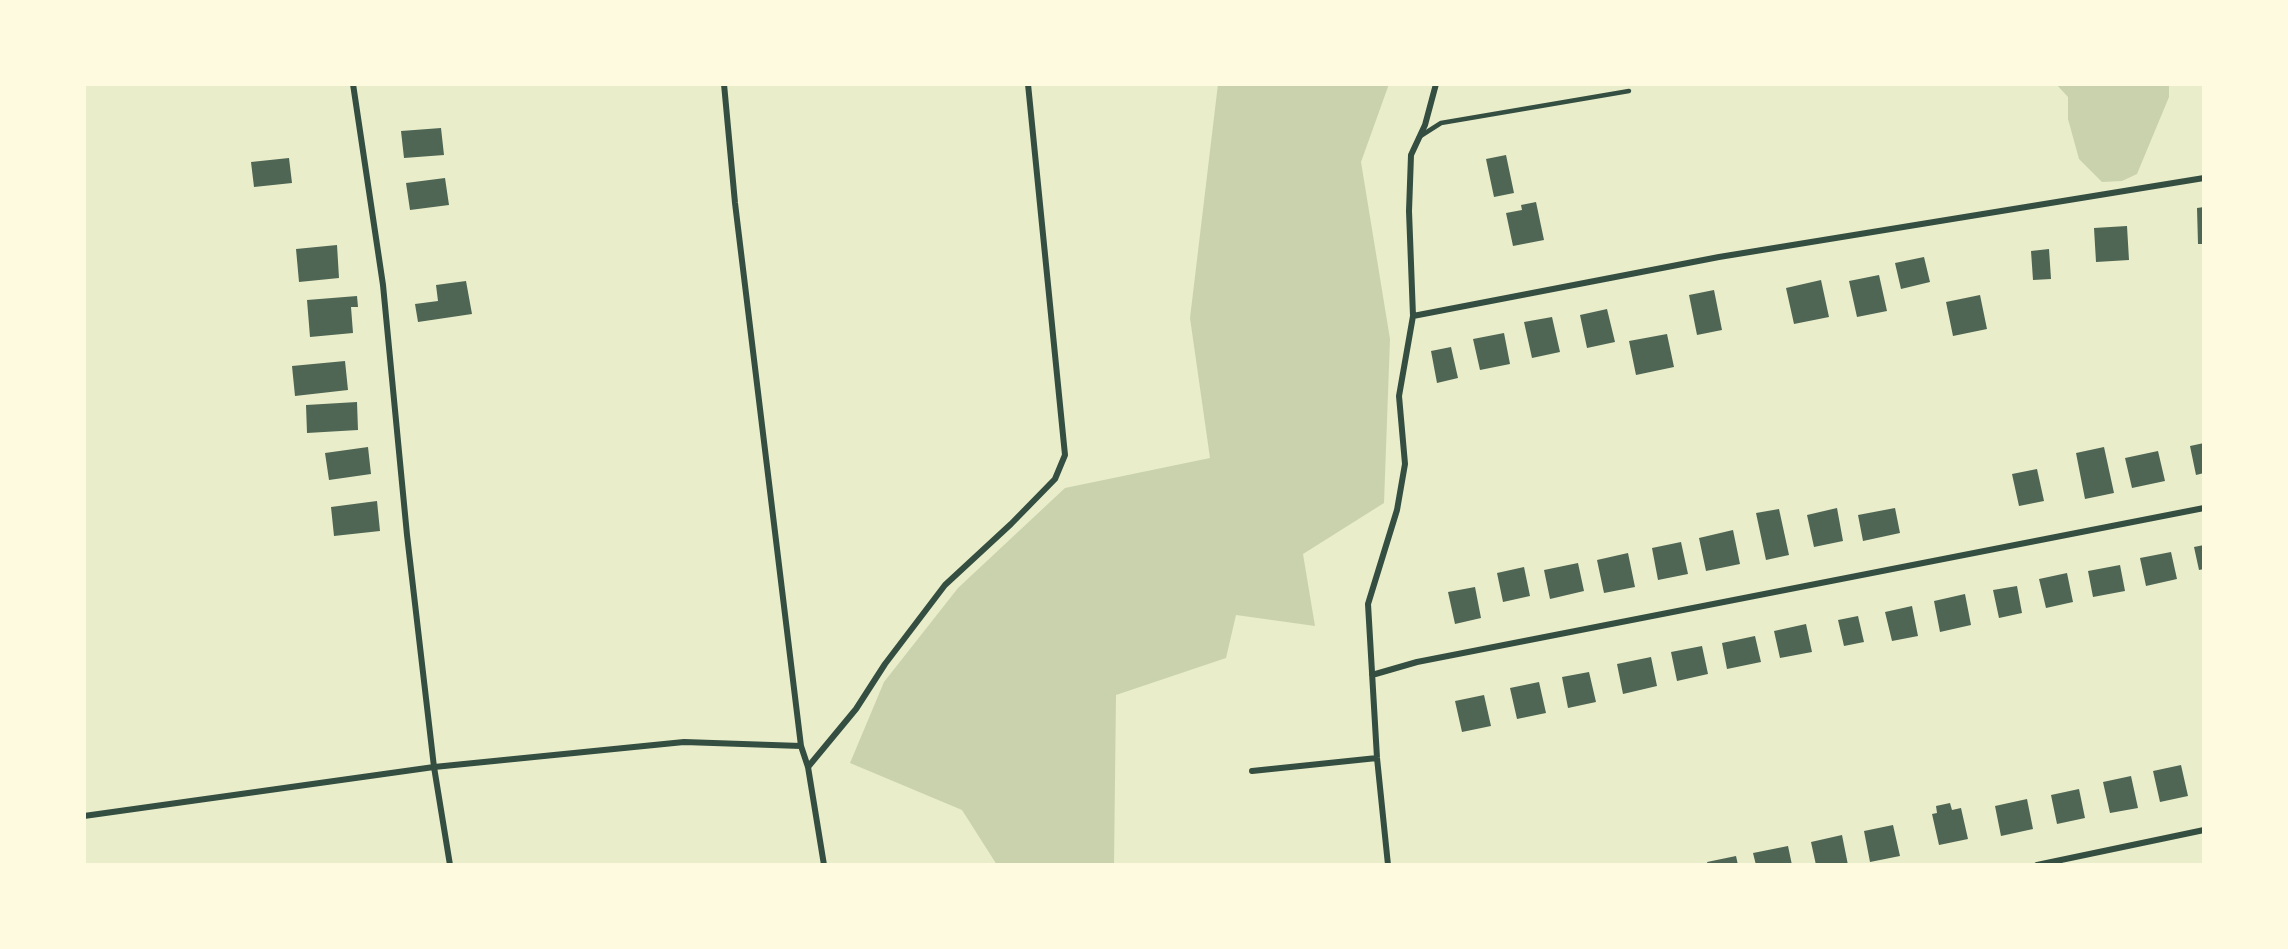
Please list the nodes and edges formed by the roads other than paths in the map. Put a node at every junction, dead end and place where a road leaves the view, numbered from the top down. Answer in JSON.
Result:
{"nodes":[{"id":1,"x":353,"y":84,"type":"edge"},
{"id":2,"x":724,"y":84,"type":"edge"},
{"id":3,"x":1028,"y":84,"type":"edge"},
{"id":4,"x":1436,"y":84,"type":"edge"},
{"id":5,"x":1629,"y":91,"type":"dead end"},
{"id":6,"x":1419,"y":136,"type":"junction"},
{"id":7,"x":2204,"y":178,"type":"edge"},
{"id":8,"x":1413,"y":316,"type":"junction"},
{"id":9,"x":2204,"y":508,"type":"edge"},
{"id":10,"x":1372,"y":675,"type":"junction"},
{"id":11,"x":801,"y":746,"type":"junction"},
{"id":12,"x":1377,"y":758,"type":"junction"},
{"id":13,"x":434,"y":767,"type":"junction"},
{"id":14,"x":808,"y":767,"type":"junction"},
{"id":15,"x":1252,"y":771,"type":"dead end"},
{"id":16,"x":84,"y":816,"type":"edge"},
{"id":17,"x":2204,"y":830,"type":"edge"},
{"id":18,"x":450,"y":865,"type":"edge"},
{"id":19,"x":824,"y":865,"type":"edge"},
{"id":20,"x":1388,"y":865,"type":"edge"},
{"id":21,"x":2037,"y":865,"type":"edge"}],
"edges":[{"from":1,"to":13,"type":"street"},
{"from":2,"to":11,"type":"street"},
{"from":3,"to":14,"type":"street"},
{"from":4,"to":6,"type":"street"},
{"from":5,"to":6,"type":"lane"},
{"from":6,"to":8,"type":"street"},
{"from":7,"to":8,"type":"street"},
{"from":8,"to":10,"type":"street"},
{"from":9,"to":10,"type":"street"},
{"from":10,"to":12,"type":"street"},
{"from":11,"to":13,"type":"street"},
{"from":11,"to":14,"type":"street"},
{"from":12,"to":15,"type":"street"},
{"from":12,"to":20,"type":"street"},
{"from":13,"to":16,"type":"street"},
{"from":13,"to":18,"type":"street"},
{"from":14,"to":19,"type":"street"},
{"from":17,"to":21,"type":"street"}]}
